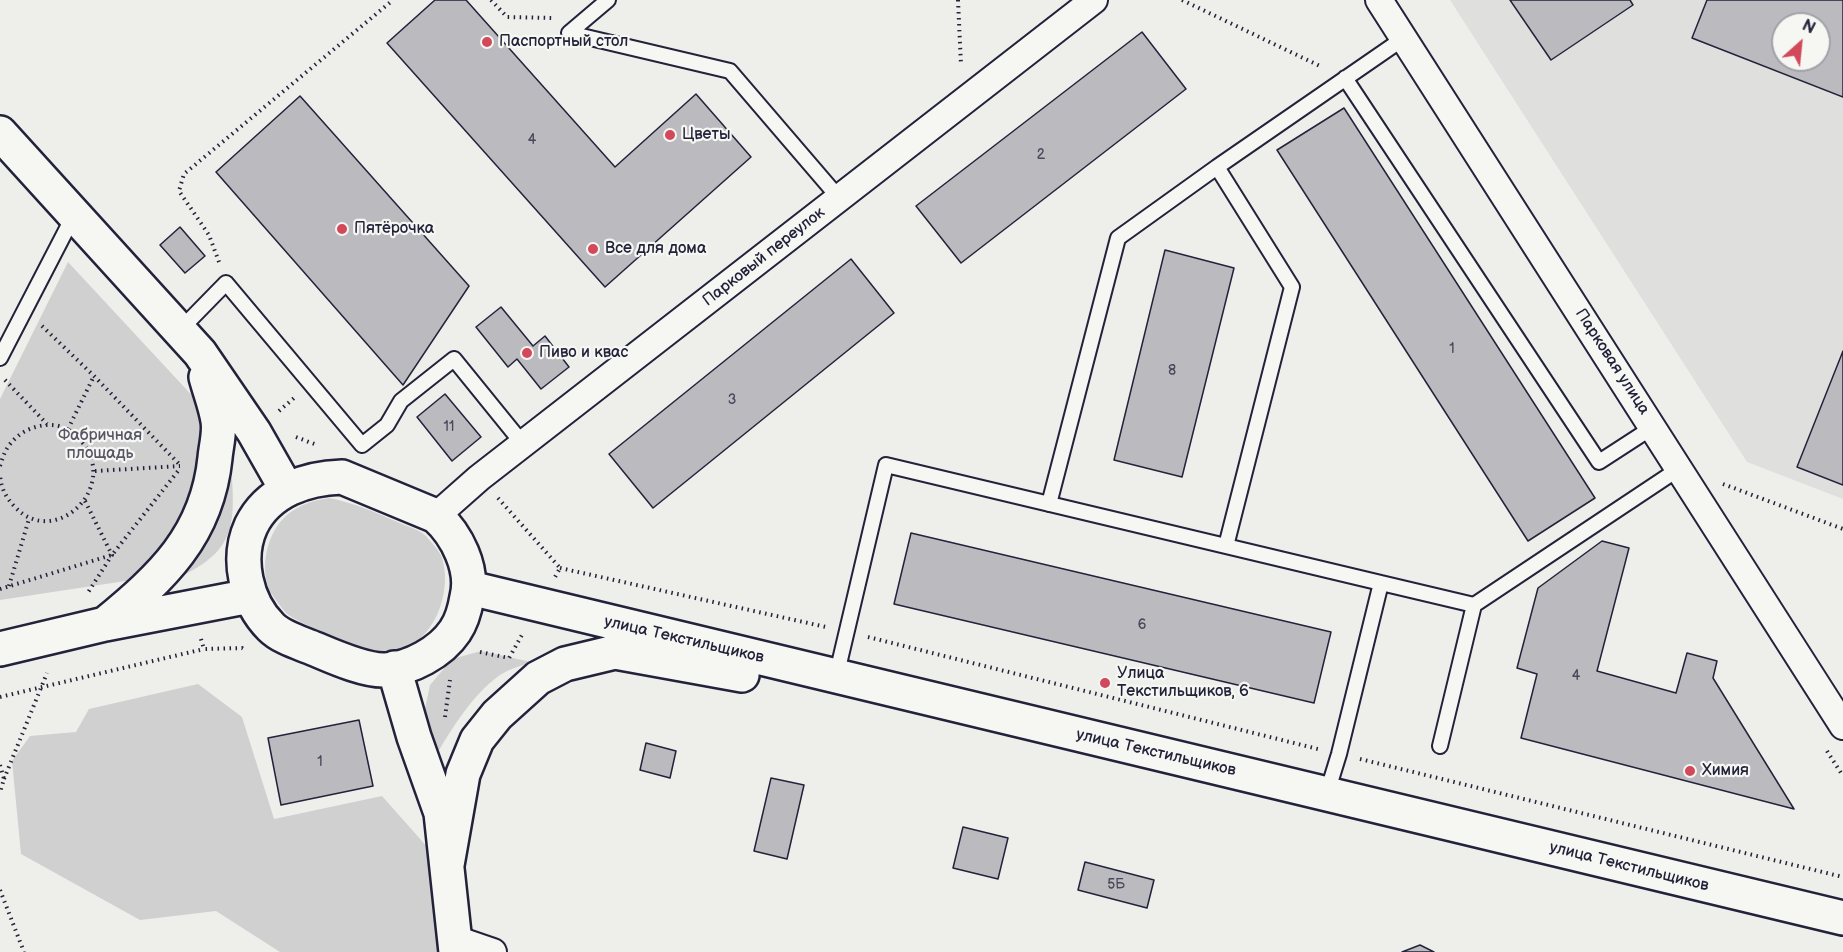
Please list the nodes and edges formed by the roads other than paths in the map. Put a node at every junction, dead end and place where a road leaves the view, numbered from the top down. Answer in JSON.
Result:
{"nodes":[{"id":1,"x":608,"y":0,"type":"edge"},
{"id":2,"x":1094,"y":0,"type":"edge"},
{"id":3,"x":1379,"y":0,"type":"edge"},
{"id":4,"x":1404,"y":38,"type":"junction"},
{"id":5,"x":1345,"y":78,"type":"junction"},
{"id":6,"x":0,"y":133,"type":"edge"},
{"id":7,"x":1217,"y":167,"type":"junction"},
{"id":8,"x":839,"y":198,"type":"junction"},
{"id":9,"x":74,"y":215,"type":"junction"},
{"id":10,"x":190,"y":341,"type":"junction"},
{"id":11,"x":0,"y":358,"type":"edge"},
{"id":12,"x":1653,"y":427,"type":"junction"},
{"id":13,"x":523,"y":444,"type":"junction"},
{"id":14,"x":1680,"y":468,"type":"junction"},
{"id":15,"x":287,"y":490,"type":"junction"},
{"id":16,"x":1049,"y":504,"type":"junction"},
{"id":17,"x":436,"y":516,"type":"junction"},
{"id":18,"x":1226,"y":546,"type":"junction"},
{"id":19,"x":1381,"y":583,"type":"junction"},
{"id":20,"x":470,"y":588,"type":"junction"},
{"id":21,"x":250,"y":596,"type":"junction"},
{"id":22,"x":1474,"y":605,"type":"junction"},
{"id":23,"x":105,"y":624,"type":"junction"},
{"id":24,"x":0,"y":649,"type":"edge"},
{"id":25,"x":782,"y":663,"type":"junction"},
{"id":26,"x":394,"y":668,"type":"junction"},
{"id":27,"x":836,"y":677,"type":"junction"},
{"id":28,"x":1843,"y":726,"type":"edge"},
{"id":29,"x":1440,"y":746,"type":"dead end"},
{"id":30,"x":1327,"y":794,"type":"junction"},
{"id":31,"x":447,"y":865,"type":"junction"},
{"id":32,"x":1843,"y":918,"type":"edge"},
{"id":33,"x":456,"y":946,"type":"edge"},
{"id":34,"x":493,"y":952,"type":"edge"}],
"edges":[{"from":1,"to":8,"type":"lane"},
{"from":2,"to":8,"type":"street","name":"Парковый переулок"},
{"from":3,"to":4,"type":"street","name":"Парковая улица"},
{"from":4,"to":5,"type":"lane"},
{"from":4,"to":12,"type":"street","name":"Парковая улица"},
{"from":5,"to":7,"type":"lane"},
{"from":5,"to":12,"type":"lane"},
{"from":6,"to":9,"type":"main road"},
{"from":7,"to":16,"type":"lane"},
{"from":7,"to":18,"type":"lane"},
{"from":8,"to":13,"type":"street","name":"Парковый переулок"},
{"from":9,"to":10,"type":"main road"},
{"from":9,"to":11,"type":"lane"},
{"from":10,"to":13,"type":"lane"},
{"from":10,"to":15,"type":"main road"},
{"from":10,"to":23,"type":"main road"},
{"from":12,"to":14,"type":"street","name":"Парковая улица"},
{"from":13,"to":17,"type":"street","name":"Парковый переулок"},
{"from":14,"to":22,"type":"lane"},
{"from":14,"to":28,"type":"street","name":"Парковая улица"},
{"from":15,"to":17,"type":"main road"},
{"from":15,"to":21,"type":"main road"},
{"from":16,"to":18,"type":"lane"},
{"from":16,"to":27,"type":"lane"},
{"from":17,"to":20,"type":"main road"},
{"from":18,"to":19,"type":"lane"},
{"from":19,"to":22,"type":"lane"},
{"from":19,"to":30,"type":"lane"},
{"from":20,"to":25,"type":"main road","name":"улица Текстильщиков"},
{"from":20,"to":26,"type":"main road"},
{"from":21,"to":23,"type":"main road"},
{"from":21,"to":26,"type":"main road"},
{"from":22,"to":29,"type":"lane"},
{"from":23,"to":24,"type":"main road"},
{"from":25,"to":27,"type":"main road","name":"улица Текстильщиков"},
{"from":25,"to":31,"type":"main road"},
{"from":26,"to":31,"type":"main road"},
{"from":27,"to":30,"type":"main road","name":"улица Текстильщиков"},
{"from":30,"to":32,"type":"main road","name":"улица Текстильщиков"},
{"from":31,"to":33,"type":"main road"},
{"from":33,"to":34,"type":"street"}]}
